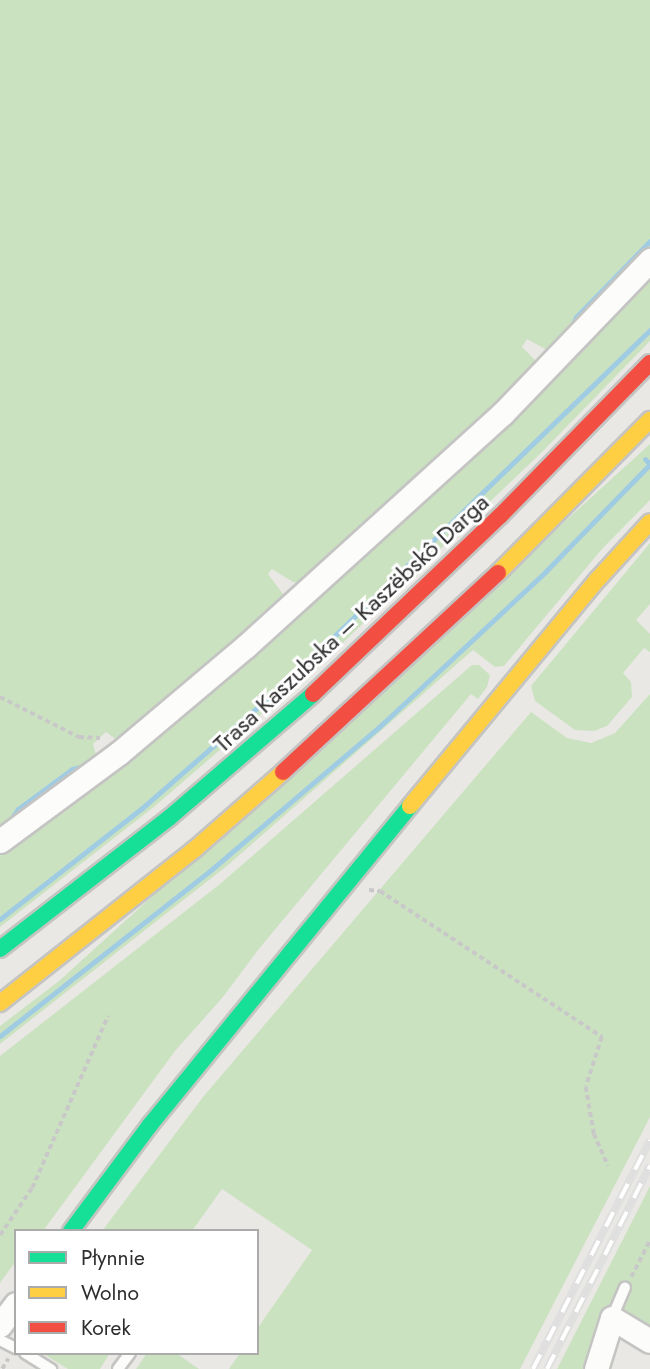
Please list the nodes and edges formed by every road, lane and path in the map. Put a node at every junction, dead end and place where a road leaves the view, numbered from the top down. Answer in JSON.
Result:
{"nodes":[{"id":1,"x":650,"y":260,"type":"edge"},
{"id":2,"x":650,"y":363,"type":"edge"},
{"id":3,"x":650,"y":421,"type":"edge"},
{"id":4,"x":650,"y":522,"type":"edge"},
{"id":5,"x":0,"y":697,"type":"edge"},
{"id":6,"x":100,"y":738,"type":"dead end"},
{"id":7,"x":0,"y":841,"type":"edge"},
{"id":8,"x":353,"y":874,"type":"junction"},
{"id":9,"x":0,"y":949,"type":"edge"},
{"id":10,"x":0,"y":1003,"type":"edge"},
{"id":11,"x":108,"y":1017,"type":"dead end"},
{"id":12,"x":608,"y":1166,"type":"dead end"},
{"id":13,"x":72,"y":1229,"type":"edge"},
{"id":14,"x":0,"y":1235,"type":"edge"},
{"id":15,"x":650,"y":1240,"type":"edge"},
{"id":16,"x":625,"y":1288,"type":"joint"},
{"id":17,"x":14,"y":1307,"type":"edge"},
{"id":18,"x":612,"y":1318,"type":"junction"},
{"id":19,"x":0,"y":1325,"type":"edge"},
{"id":20,"x":650,"y":1341,"type":"edge"},
{"id":21,"x":28,"y":1355,"type":"edge"},
{"id":22,"x":51,"y":1369,"type":"edge"},
{"id":23,"x":596,"y":1369,"type":"edge"}],
"edges":[{"from":1,"to":7,"type":"street"},
{"from":2,"to":9,"type":"main road","name":"Trasa Kaszubska – Kaszëbskô Darga"},
{"from":3,"to":10,"type":"main road"},
{"from":4,"to":8,"type":"main road"},
{"from":5,"to":6,"type":"path"},
{"from":8,"to":12,"type":"path"},
{"from":8,"to":13,"type":"main road"},
{"from":11,"to":14,"type":"path"},
{"from":15,"to":16,"type":"path"},
{"from":16,"to":18,"type":"lane"},
{"from":17,"to":19,"type":"street"},
{"from":18,"to":20,"type":"street"},
{"from":18,"to":23,"type":"street"},
{"from":21,"to":22,"type":"lane"}]}
